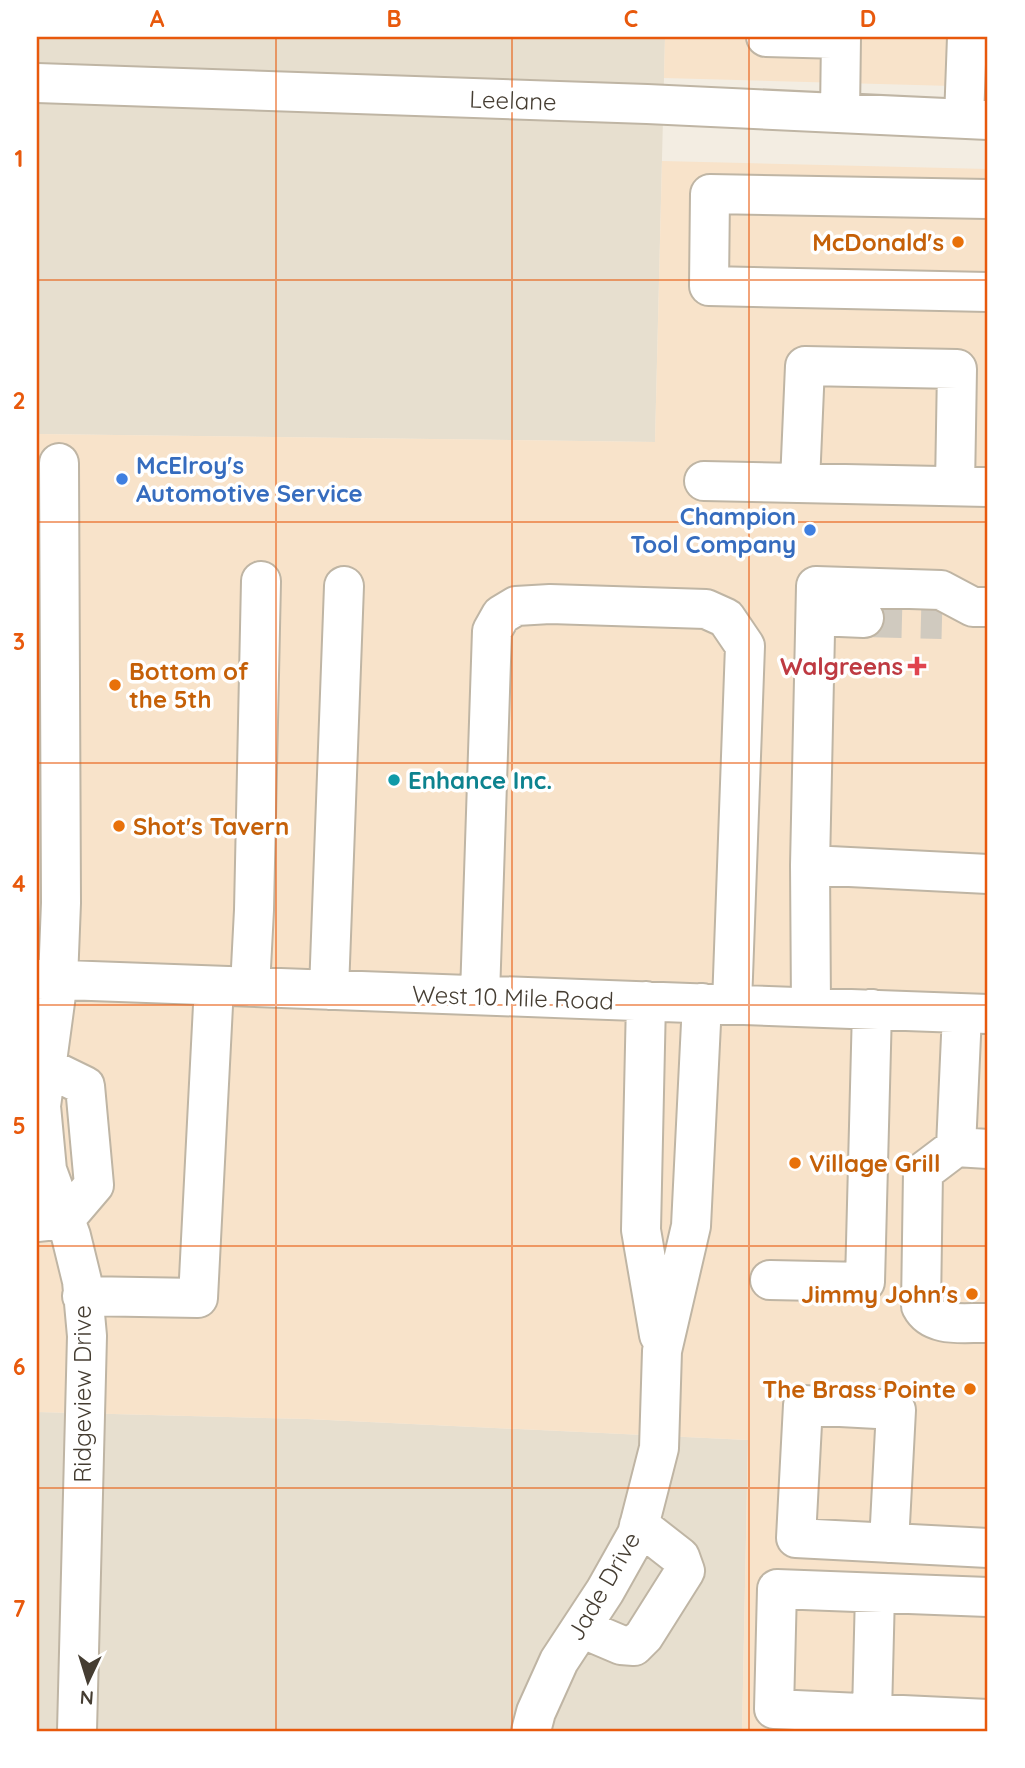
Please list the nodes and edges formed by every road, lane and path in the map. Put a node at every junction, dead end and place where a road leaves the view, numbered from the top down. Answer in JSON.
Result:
{"nodes":[{"id":1,"x":766,"y":37,"type":"edge"},
{"id":2,"x":841,"y":38,"type":"edge"},
{"id":3,"x":974,"y":42,"type":"edge"},
{"id":4,"x":37,"y":83,"type":"edge"},
{"id":5,"x":840,"y":113,"type":"junction"},
{"id":6,"x":976,"y":120,"type":"edge"},
{"id":7,"x":988,"y":199,"type":"edge"},
{"id":8,"x":988,"y":292,"type":"edge"},
{"id":9,"x":59,"y":463,"type":"dead end"},
{"id":10,"x":704,"y":481,"type":"dead end"},
{"id":11,"x":800,"y":482,"type":"junction"},
{"id":12,"x":972,"y":486,"type":"edge"},
{"id":13,"x":261,"y":581,"type":"dead end"},
{"id":14,"x":344,"y":586,"type":"dead end"},
{"id":15,"x":968,"y":612,"type":"edge"},
{"id":16,"x":816,"y":616,"type":"junction"},
{"id":17,"x":864,"y":618,"type":"tunnel mouth"},
{"id":18,"x":810,"y":865,"type":"junction"},
{"id":19,"x":988,"y":874,"type":"edge"},
{"id":20,"x":47,"y":979,"type":"edge"},
{"id":21,"x":232,"y":986,"type":"junction"},
{"id":22,"x":329,"y":990,"type":"junction"},
{"id":23,"x":480,"y":995,"type":"junction"},
{"id":24,"x":646,"y":1002,"type":"junction"},
{"id":25,"x":717,"y":1003,"type":"junction"},
{"id":26,"x":811,"y":1007,"type":"junction"},
{"id":27,"x":872,"y":1009,"type":"junction"},
{"id":28,"x":975,"y":1014,"type":"edge"},
{"id":29,"x":972,"y":1148,"type":"edge"},
{"id":30,"x":51,"y":1220,"type":"edge"},
{"id":31,"x":770,"y":1280,"type":"dead end"},
{"id":32,"x":82,"y":1296,"type":"junction"},
{"id":33,"x":988,"y":1323,"type":"edge"},
{"id":34,"x":662,"y":1351,"type":"junction"},
{"id":35,"x":639,"y":1525,"type":"junction"},
{"id":36,"x":890,"y":1543,"type":"dead end"},
{"id":37,"x":988,"y":1548,"type":"edge"},
{"id":38,"x":875,"y":1593,"type":"junction"},
{"id":39,"x":988,"y":1597,"type":"edge"},
{"id":40,"x":581,"y":1628,"type":"junction"},
{"id":41,"x":872,"y":1713,"type":"junction"},
{"id":42,"x":988,"y":1719,"type":"edge"},
{"id":43,"x":77,"y":1731,"type":"edge"},
{"id":44,"x":531,"y":1731,"type":"edge"}],
"edges":[{"from":1,"to":2,"type":"street"},
{"from":2,"to":5,"type":"street"},
{"from":3,"to":6,"type":"street"},
{"from":4,"to":5,"type":"street","name":"Leelane"},
{"from":5,"to":6,"type":"street","name":"Leelane"},
{"from":7,"to":8,"type":"street"},
{"from":9,"to":20,"type":"street","name":"Ridgeview Drive"},
{"from":10,"to":11,"type":"street"},
{"from":11,"to":12,"type":"street"},
{"from":11,"to":12,"type":"street"},
{"from":13,"to":21,"type":"street"},
{"from":14,"to":22,"type":"street"},
{"from":15,"to":16,"type":"street"},
{"from":16,"to":17,"type":"street"},
{"from":16,"to":18,"type":"street"},
{"from":18,"to":19,"type":"street"},
{"from":18,"to":26,"type":"street"},
{"from":20,"to":21,"type":"street","name":"West 10 Mile Road"},
{"from":20,"to":30,"type":"street","name":"Ridgeview Drive"},
{"from":21,"to":22,"type":"street","name":"West 10 Mile Road"},
{"from":21,"to":32,"type":"street"},
{"from":22,"to":23,"type":"street","name":"West 10 Mile Road"},
{"from":23,"to":24,"type":"street","name":"West 10 Mile Road"},
{"from":23,"to":25,"type":"street","name":"Jade Drive"},
{"from":24,"to":25,"type":"street","name":"West 10 Mile Road"},
{"from":24,"to":34,"type":"street","name":"Jade Drive"},
{"from":25,"to":26,"type":"street","name":"West 10 Mile Road"},
{"from":25,"to":34,"type":"street","name":"Jade Drive"},
{"from":26,"to":27,"type":"street","name":"West 10 Mile Road"},
{"from":27,"to":28,"type":"street","name":"West 10 Mile Road"},
{"from":27,"to":31,"type":"street"},
{"from":28,"to":29,"type":"street"},
{"from":29,"to":33,"type":"street"},
{"from":30,"to":32,"type":"street","name":"Ridgeview Drive"},
{"from":32,"to":43,"type":"street","name":"Ridgeview Drive"},
{"from":34,"to":35,"type":"street","name":"Jade Drive"},
{"from":35,"to":40,"type":"street","name":"Jade Drive"},
{"from":35,"to":40,"type":"street"},
{"from":36,"to":37,"type":"street"},
{"from":38,"to":39,"type":"street"},
{"from":38,"to":41,"type":"street"},
{"from":38,"to":41,"type":"street"},
{"from":40,"to":44,"type":"street","name":"Jade Drive"},
{"from":41,"to":42,"type":"street"}]}
